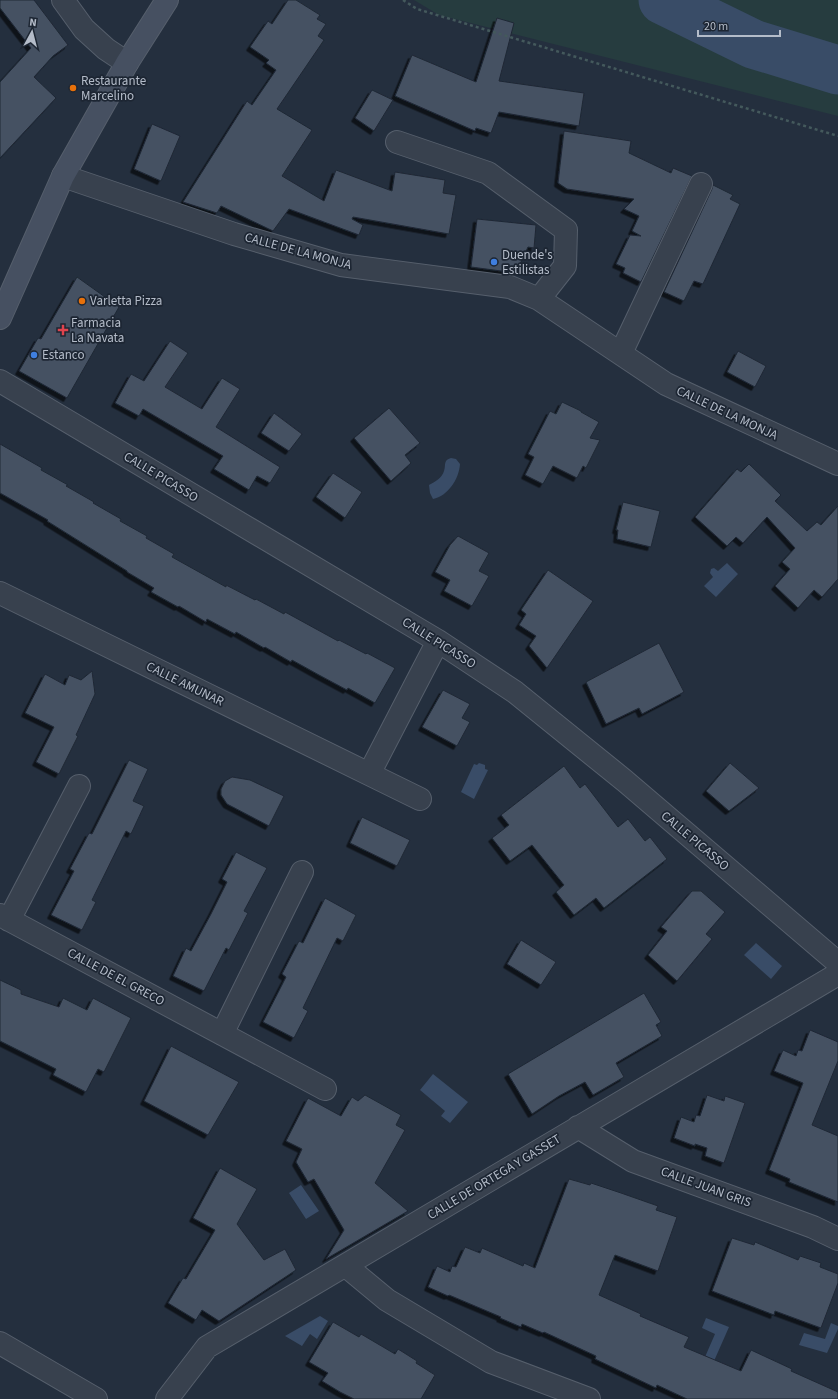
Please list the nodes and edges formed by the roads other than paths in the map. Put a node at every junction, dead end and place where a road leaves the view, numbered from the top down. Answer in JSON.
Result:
{"nodes":[{"id":1,"x":63,"y":0,"type":"edge"},
{"id":2,"x":167,"y":0,"type":"edge"},
{"id":3,"x":127,"y":63,"type":"junction"},
{"id":4,"x":397,"y":142,"type":"dead end"},
{"id":5,"x":63,"y":176,"type":"junction"},
{"id":6,"x":701,"y":184,"type":"dead end"},
{"id":7,"x":538,"y":299,"type":"junction"},
{"id":8,"x":0,"y":318,"type":"edge"},
{"id":9,"x":621,"y":353,"type":"junction"},
{"id":10,"x":0,"y":381,"type":"edge"},
{"id":11,"x":838,"y":464,"type":"edge"},
{"id":12,"x":0,"y":593,"type":"edge"},
{"id":13,"x":438,"y":641,"type":"junction"},
{"id":14,"x":369,"y":774,"type":"junction"},
{"id":15,"x":79,"y":786,"type":"dead end"},
{"id":16,"x":420,"y":799,"type":"dead end"},
{"id":17,"x":302,"y":872,"type":"dead end"},
{"id":18,"x":5,"y":918,"type":"edge"},
{"id":19,"x":838,"y":963,"type":"edge"},
{"id":20,"x":838,"y":974,"type":"edge"},
{"id":21,"x":222,"y":1034,"type":"junction"},
{"id":22,"x":326,"y":1089,"type":"dead end"},
{"id":23,"x":578,"y":1127,"type":"junction"},
{"id":24,"x":838,"y":1239,"type":"edge"},
{"id":25,"x":346,"y":1266,"type":"junction"},
{"id":26,"x":0,"y":1342,"type":"edge"},
{"id":27,"x":96,"y":1399,"type":"edge"},
{"id":28,"x":167,"y":1399,"type":"edge"},
{"id":29,"x":589,"y":1399,"type":"edge"}],
"edges":[{"from":1,"to":3,"type":"street"},
{"from":2,"to":3,"type":"main road"},
{"from":3,"to":5,"type":"main road"},
{"from":4,"to":7,"type":"street"},
{"from":5,"to":7,"type":"street","name":"CALLE DE LA MONJA"},
{"from":5,"to":8,"type":"main road"},
{"from":6,"to":9,"type":"street"},
{"from":7,"to":9,"type":"street","name":"CALLE DE LA MONJA"},
{"from":9,"to":11,"type":"street","name":"CALLE DE LA MONJA"},
{"from":10,"to":13,"type":"street","name":"CALLE PICASSO"},
{"from":12,"to":14,"type":"street","name":"CALLE AMUNAR"},
{"from":13,"to":14,"type":"street"},
{"from":13,"to":19,"type":"street","name":"CALLE PICASSO"},
{"from":14,"to":16,"type":"street","name":"CALLE AMUNAR"},
{"from":15,"to":18,"type":"street","name":"CALLE DE EL GRECO"},
{"from":17,"to":21,"type":"street"},
{"from":18,"to":21,"type":"street","name":"CALLE DE EL GRECO"},
{"from":20,"to":23,"type":"street","name":"CALLE DE ORTEGA Y GASSET"},
{"from":21,"to":22,"type":"street","name":"CALLE DE EL GRECO"},
{"from":23,"to":24,"type":"street","name":"CALLE JUAN GRIS"},
{"from":23,"to":25,"type":"street","name":"CALLE DE ORTEGA Y GASSET"},
{"from":25,"to":28,"type":"street","name":"CALLE DE ORTEGA Y GASSET"},
{"from":25,"to":29,"type":"street"},
{"from":26,"to":27,"type":"street"}]}
